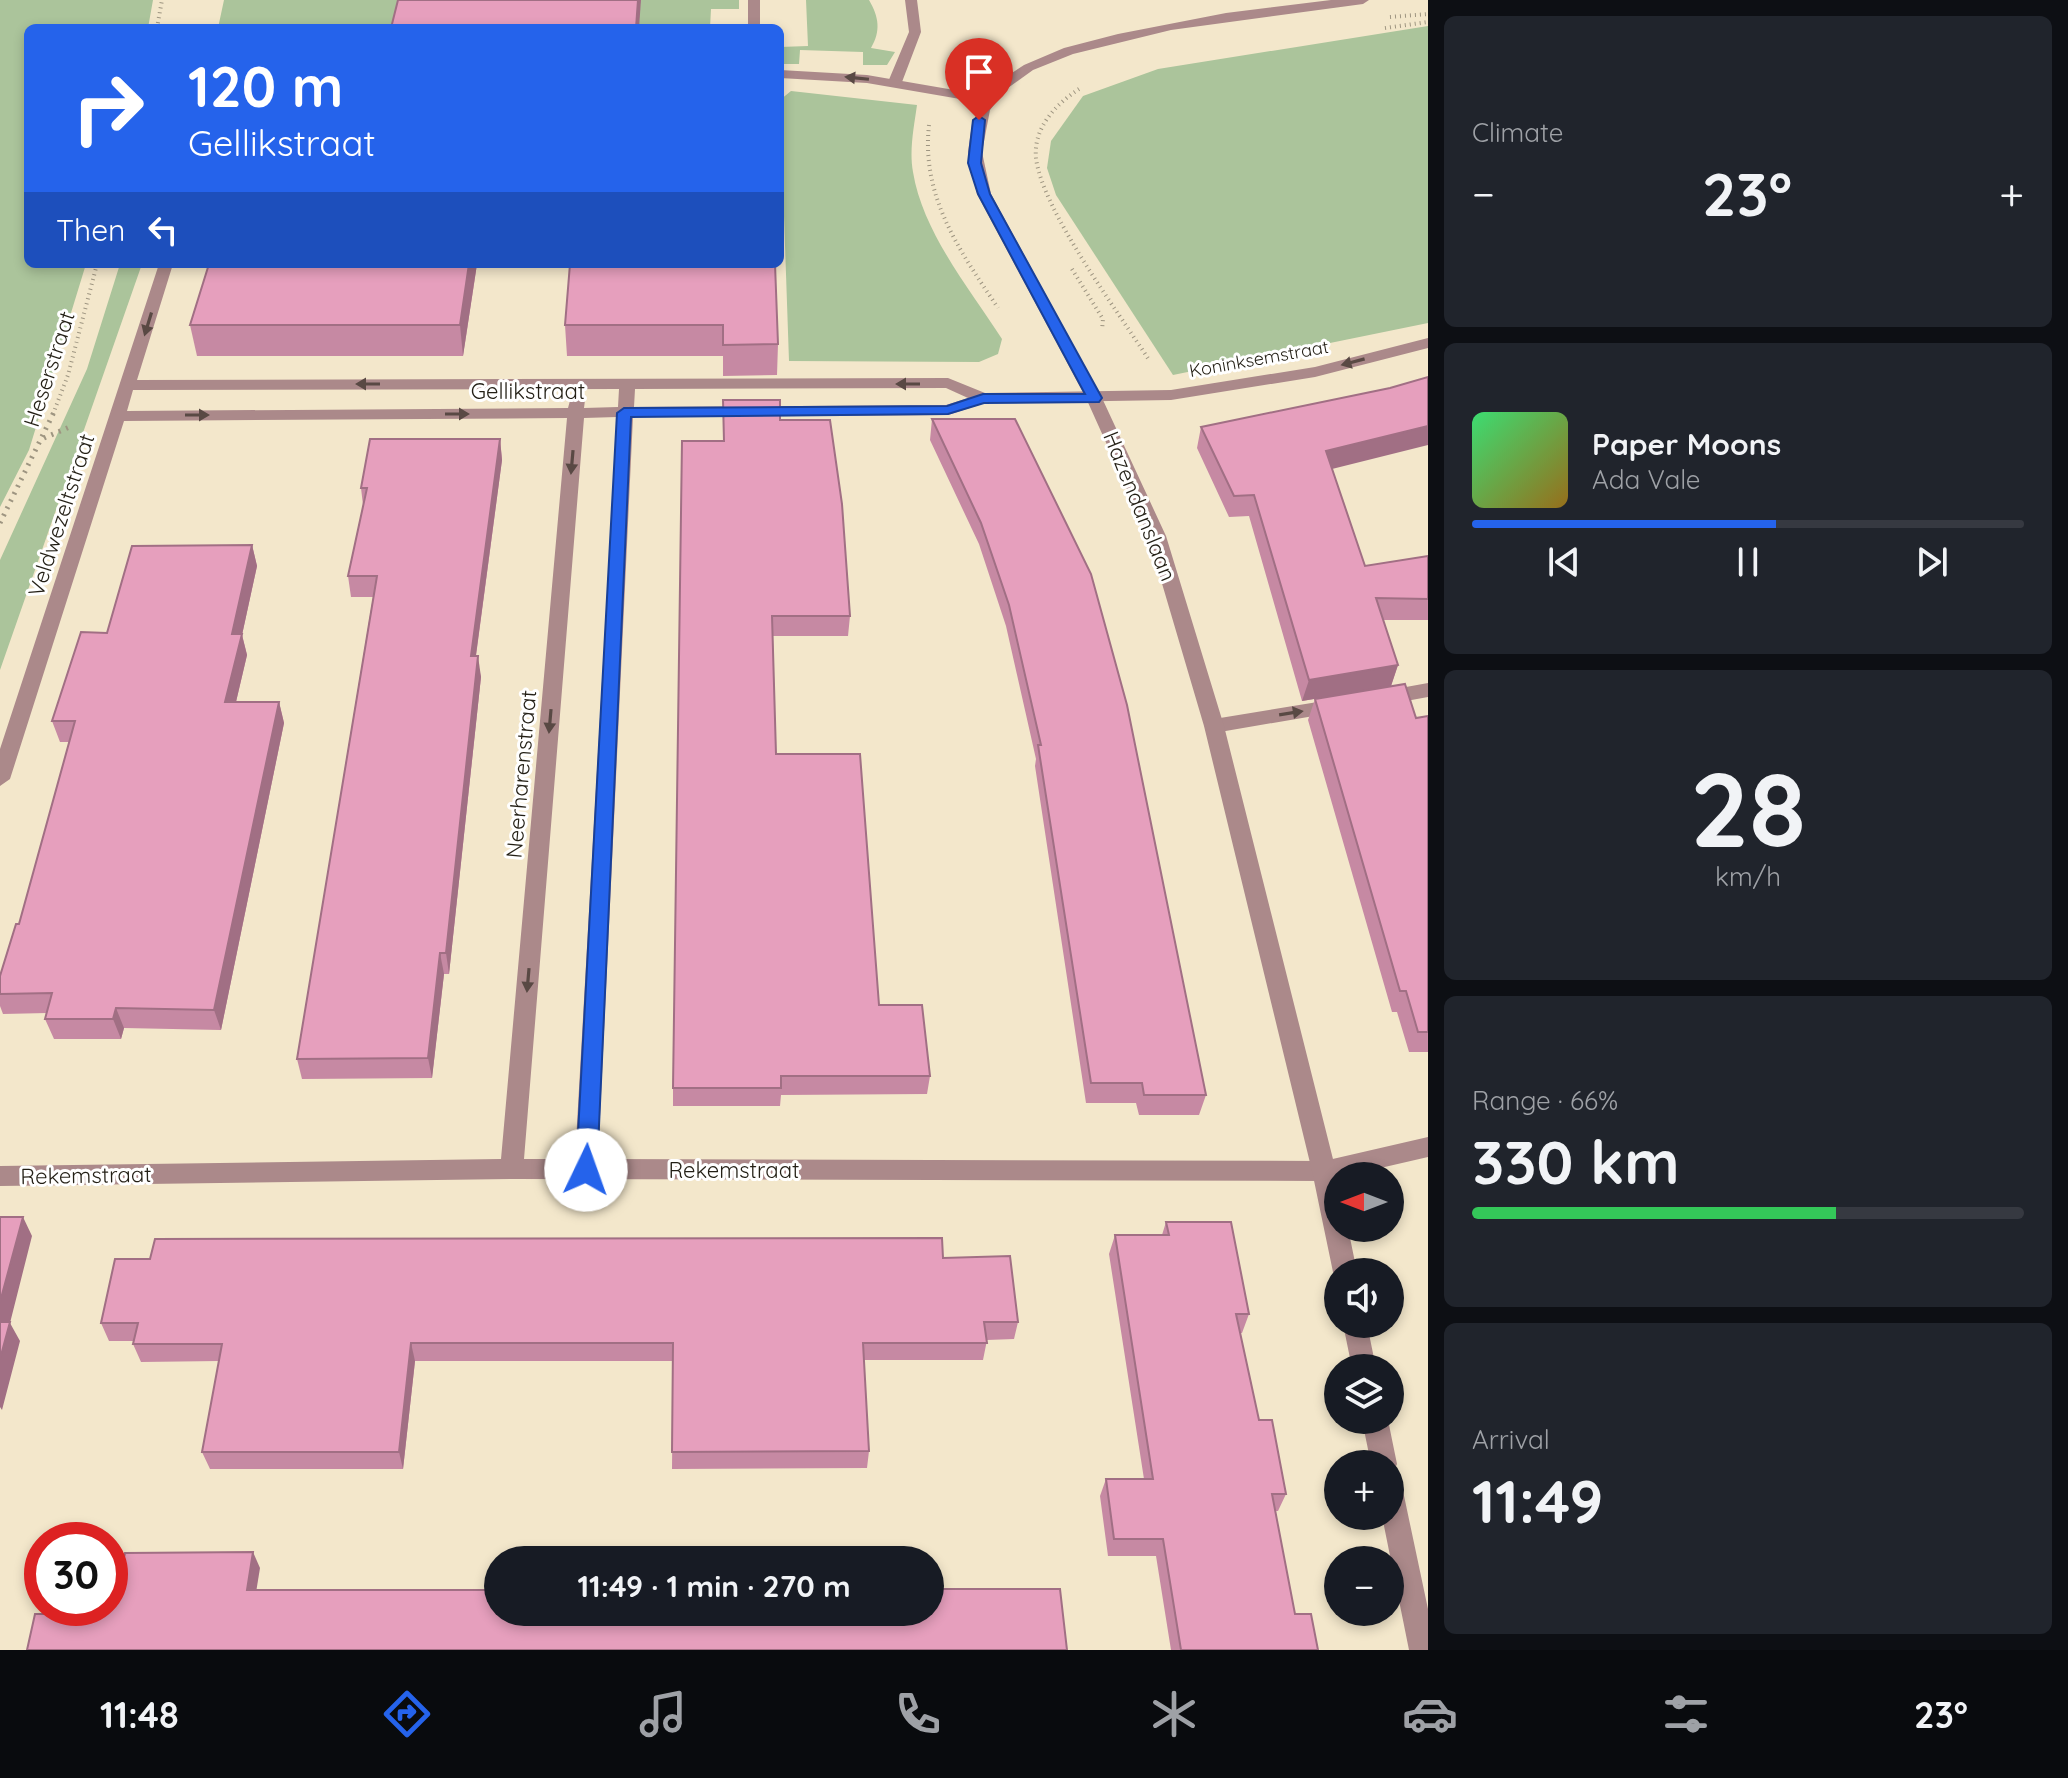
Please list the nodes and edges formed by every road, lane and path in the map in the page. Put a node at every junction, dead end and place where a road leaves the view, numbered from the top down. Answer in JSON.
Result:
{"nodes":[{"id":1,"x":162,"y":0,"type":"edge"},
{"id":2,"x":754,"y":0,"type":"edge"},
{"id":3,"x":911,"y":0,"type":"edge"},
{"id":4,"x":1363,"y":0,"type":"edge"},
{"id":5,"x":1428,"y":14,"type":"edge"},
{"id":6,"x":1383,"y":18,"type":"dead end"},
{"id":7,"x":1428,"y":22,"type":"edge"},
{"id":8,"x":158,"y":24,"type":"edge"},
{"id":9,"x":754,"y":24,"type":"edge"},
{"id":10,"x":1383,"y":28,"type":"dead end"},
{"id":11,"x":784,"y":74,"type":"edge"},
{"id":12,"x":895,"y":82,"type":"junction"},
{"id":13,"x":1086,"y":86,"type":"dead end"},
{"id":14,"x":989,"y":100,"type":"junction"},
{"id":15,"x":1041,"y":111,"type":"dead end"},
{"id":16,"x":1051,"y":113,"type":"junction"},
{"id":17,"x":96,"y":268,"type":"edge"},
{"id":18,"x":165,"y":268,"type":"edge"},
{"id":19,"x":1071,"y":268,"type":"dead end"},
{"id":20,"x":1428,"y":343,"type":"edge"},
{"id":21,"x":578,"y":384,"type":"junction"},
{"id":22,"x":627,"y":384,"type":"junction"},
{"id":23,"x":129,"y":385,"type":"junction"},
{"id":24,"x":1171,"y":395,"type":"junction"},
{"id":25,"x":983,"y":398,"type":"junction"},
{"id":26,"x":1094,"y":398,"type":"junction"},
{"id":27,"x":576,"y":413,"type":"junction"},
{"id":28,"x":624,"y":413,"type":"junction"},
{"id":29,"x":119,"y":416,"type":"junction"},
{"id":30,"x":77,"y":423,"type":"dead end"},
{"id":31,"x":43,"y":439,"type":"junction"},
{"id":32,"x":0,"y":523,"type":"edge"},
{"id":33,"x":1428,"y":690,"type":"edge"},
{"id":34,"x":1214,"y":726,"type":"junction"},
{"id":35,"x":0,"y":779,"type":"edge"},
{"id":36,"x":1428,"y":1147,"type":"edge"},
{"id":37,"x":1363,"y":1162,"type":"edge"},
{"id":38,"x":512,"y":1169,"type":"junction"},
{"id":39,"x":586,"y":1170,"type":"junction"},
{"id":40,"x":1324,"y":1171,"type":"joint"},
{"id":41,"x":0,"y":1176,"type":"edge"},
{"id":42,"x":1398,"y":1530,"type":"edge"},
{"id":43,"x":1423,"y":1650,"type":"edge"}],
"edges":[{"from":1,"to":8,"type":"path"},
{"from":2,"to":9,"type":"street"},
{"from":3,"to":12,"type":"street"},
{"from":4,"to":14,"type":"street"},
{"from":5,"to":6,"type":"path"},
{"from":7,"to":10,"type":"path"},
{"from":12,"to":11,"type":"street","one_way":true},
{"from":12,"to":14,"type":"street"},
{"from":13,"to":16,"type":"path"},
{"from":14,"to":26,"type":"street","name":"Hazendanslaan"},
{"from":15,"to":16,"type":"path"},
{"from":16,"to":24,"type":"path"},
{"from":17,"to":31,"type":"path","name":"Heserstraat"},
{"from":18,"to":23,"type":"street","name":"Veldwezeltstraat","one_way":true},
{"from":19,"to":26,"type":"path"},
{"from":20,"to":24,"type":"street","name":"Koninksemstraat","one_way":true},
{"from":21,"to":22,"type":"street","name":"Gellikstraat"},
{"from":21,"to":23,"type":"street","name":"Gellikstraat","one_way":true},
{"from":21,"to":27,"type":"street","name":"Neerharenstraat"},
{"from":25,"to":22,"type":"street","name":"Gellikstraat","one_way":true},
{"from":22,"to":28,"type":"street"},
{"from":23,"to":29,"type":"street","name":"Veldwezeltstraat"},
{"from":24,"to":26,"type":"street","name":"Koninksemstraat"},
{"from":25,"to":26,"type":"street","name":"Gellikstraat"},
{"from":25,"to":28,"type":"street","name":"Gellikstraat"},
{"from":26,"to":34,"type":"street","name":"Hazendanslaan"},
{"from":27,"to":28,"type":"street","name":"Gellikstraat"},
{"from":29,"to":27,"type":"street","name":"Gellikstraat","one_way":true},
{"from":27,"to":38,"type":"street","name":"Neerharenstraat","one_way":true},
{"from":28,"to":39,"type":"street"},
{"from":29,"to":35,"type":"street","name":"Veldwezeltstraat"},
{"from":30,"to":31,"type":"path"},
{"from":31,"to":32,"type":"path","name":"Heserstraat"},
{"from":34,"to":33,"type":"street","one_way":true},
{"from":34,"to":40,"type":"street","name":"Hazendanslaan"},
{"from":36,"to":37,"type":"street","name":"Rekemstraat"},
{"from":38,"to":39,"type":"street","name":"Rekemstraat"},
{"from":38,"to":41,"type":"street","name":"Rekemstraat"},
{"from":39,"to":40,"type":"street","name":"Rekemstraat"},
{"from":42,"to":43,"type":"street"}]}
